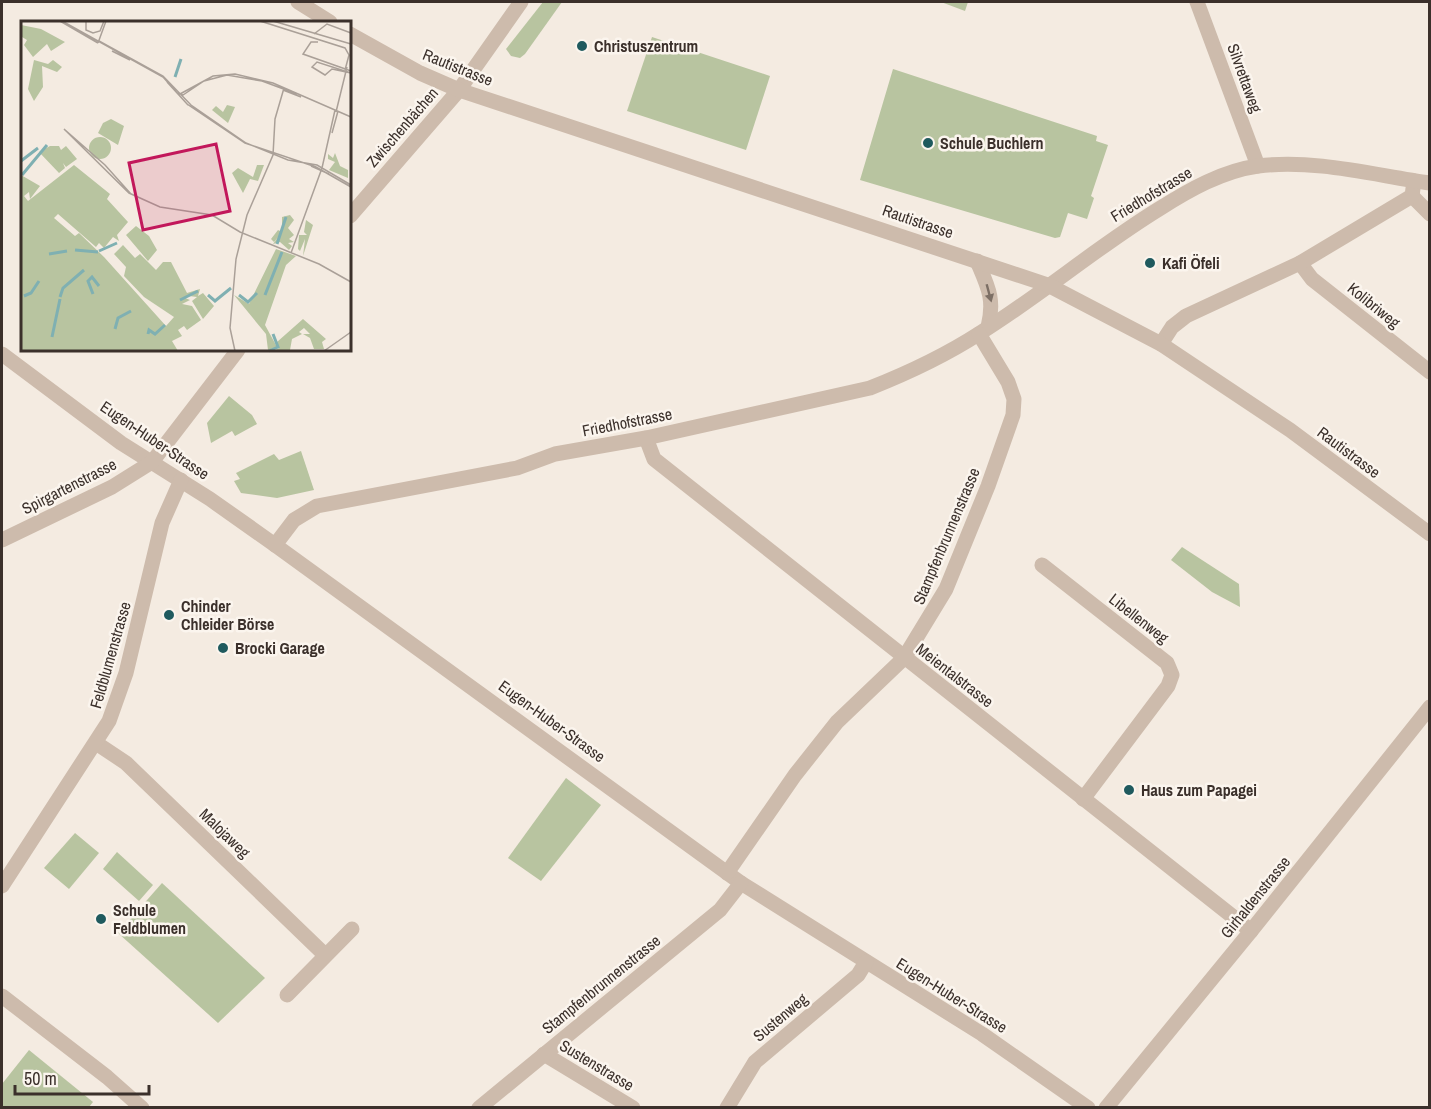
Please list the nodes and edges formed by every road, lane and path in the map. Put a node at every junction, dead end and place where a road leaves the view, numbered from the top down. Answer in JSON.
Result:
{"nodes":[{"id":1,"x":298,"y":2,"type":"edge"},
{"id":2,"x":521,"y":2,"type":"edge"},
{"id":3,"x":1197,"y":2,"type":"edge"},
{"id":4,"x":328,"y":21,"type":"edge"},
{"id":5,"x":351,"y":35,"type":"edge"},
{"id":6,"x":459,"y":90,"type":"junction"},
{"id":7,"x":1258,"y":166,"type":"junction"},
{"id":8,"x":1419,"y":186,"type":"edge"},
{"id":9,"x":1430,"y":214,"type":"edge"},
{"id":10,"x":351,"y":215,"type":"edge"},
{"id":11,"x":977,"y":261,"type":"junction"},
{"id":12,"x":1300,"y":263,"type":"junction"},
{"id":13,"x":1048,"y":285,"type":"junction"},
{"id":14,"x":984,"y":330,"type":"junction"},
{"id":15,"x":1161,"y":344,"type":"junction"},
{"id":16,"x":237,"y":351,"type":"edge"},
{"id":17,"x":2,"y":354,"type":"edge"},
{"id":18,"x":1430,"y":372,"type":"edge"},
{"id":19,"x":646,"y":438,"type":"junction"},
{"id":20,"x":152,"y":462,"type":"junction"},
{"id":21,"x":182,"y":480,"type":"junction"},
{"id":22,"x":1430,"y":534,"type":"edge"},
{"id":23,"x":2,"y":540,"type":"edge"},
{"id":24,"x":275,"y":545,"type":"junction"},
{"id":25,"x":1042,"y":565,"type":"dead end"},
{"id":26,"x":904,"y":658,"type":"junction"},
{"id":27,"x":1430,"y":707,"type":"edge"},
{"id":28,"x":96,"y":743,"type":"junction"},
{"id":29,"x":1083,"y":799,"type":"junction"},
{"id":30,"x":727,"y":873,"type":"junction"},
{"id":31,"x":741,"y":883,"type":"junction"},
{"id":32,"x":2,"y":886,"type":"edge"},
{"id":33,"x":352,"y":929,"type":"dead end"},
{"id":34,"x":1251,"y":931,"type":"junction"},
{"id":35,"x":325,"y":955,"type":"junction"},
{"id":36,"x":866,"y":962,"type":"junction"},
{"id":37,"x":2,"y":996,"type":"edge"},
{"id":38,"x":287,"y":996,"type":"dead end"},
{"id":39,"x":544,"y":1054,"type":"junction"},
{"id":40,"x":142,"y":1107,"type":"edge"},
{"id":41,"x":479,"y":1107,"type":"edge"},
{"id":42,"x":633,"y":1107,"type":"edge"},
{"id":43,"x":727,"y":1107,"type":"edge"},
{"id":44,"x":1088,"y":1107,"type":"edge"},
{"id":45,"x":1106,"y":1107,"type":"edge"}],
"edges":[{"from":1,"to":4,"type":"street"},
{"from":2,"to":6,"type":"street","name":"Zwischenbächen"},
{"from":3,"to":7,"type":"street","name":"Silvrettaweg"},
{"from":5,"to":6,"type":"street","name":"Rautistrasse"},
{"from":6,"to":10,"type":"street","name":"Zwischenbächen"},
{"from":6,"to":11,"type":"street","name":"Rautistrasse"},
{"from":7,"to":8,"type":"street","name":"Friedhofstrasse"},
{"from":7,"to":13,"type":"street","name":"Friedhofstrasse"},
{"from":8,"to":9,"type":"street"},
{"from":8,"to":12,"type":"street"},
{"from":11,"to":13,"type":"street","name":"Rautistrasse"},
{"from":11,"to":14,"type":"street","one_way":true},
{"from":12,"to":15,"type":"street"},
{"from":12,"to":18,"type":"street","name":"Kolibriweg"},
{"from":13,"to":14,"type":"street","name":"Friedhofstrasse"},
{"from":13,"to":15,"type":"street","name":"Rautistrasse"},
{"from":14,"to":19,"type":"street","name":"Friedhofstrasse"},
{"from":14,"to":26,"type":"street","name":"Stampfenbrunnenstrasse"},
{"from":15,"to":22,"type":"street","name":"Rautistrasse"},
{"from":16,"to":20,"type":"street"},
{"from":17,"to":20,"type":"street","name":"Eugen-Huber-Strasse"},
{"from":19,"to":24,"type":"street","name":"Friedhofstrasse"},
{"from":19,"to":26,"type":"street","name":"Meientalstrasse"},
{"from":20,"to":21,"type":"street","name":"Eugen-Huber-Strasse"},
{"from":20,"to":23,"type":"street","name":"Spirgartenstrasse"},
{"from":21,"to":24,"type":"street","name":"Eugen-Huber-Strasse"},
{"from":21,"to":28,"type":"street","name":"Feldblumenstrasse"},
{"from":24,"to":30,"type":"street","name":"Eugen-Huber-Strasse"},
{"from":25,"to":29,"type":"street","name":"Libellenweg"},
{"from":26,"to":29,"type":"street","name":"Meientalstrasse"},
{"from":26,"to":30,"type":"street","name":"Stampfenbrunnenstrasse"},
{"from":27,"to":34,"type":"street","name":"Girhaldenstrasse"},
{"from":28,"to":32,"type":"street","name":"Feldblumenstrasse"},
{"from":28,"to":35,"type":"street","name":"Malojaweg"},
{"from":29,"to":34,"type":"street","name":"Meientalstrasse"},
{"from":30,"to":31,"type":"street","name":"Eugen-Huber-Strasse"},
{"from":31,"to":36,"type":"street","name":"Eugen-Huber-Strasse"},
{"from":31,"to":39,"type":"street","name":"Stampfenbrunnenstrasse"},
{"from":33,"to":35,"type":"street"},
{"from":34,"to":45,"type":"street","name":"Girhaldenstrasse"},
{"from":35,"to":38,"type":"street"},
{"from":36,"to":43,"type":"street","name":"Sustenweg"},
{"from":36,"to":44,"type":"street","name":"Eugen-Huber-Strasse"},
{"from":37,"to":40,"type":"street"},
{"from":39,"to":41,"type":"street","name":"Stampfenbrunnenstrasse"},
{"from":39,"to":42,"type":"street","name":"Sustenstrasse"}]}
